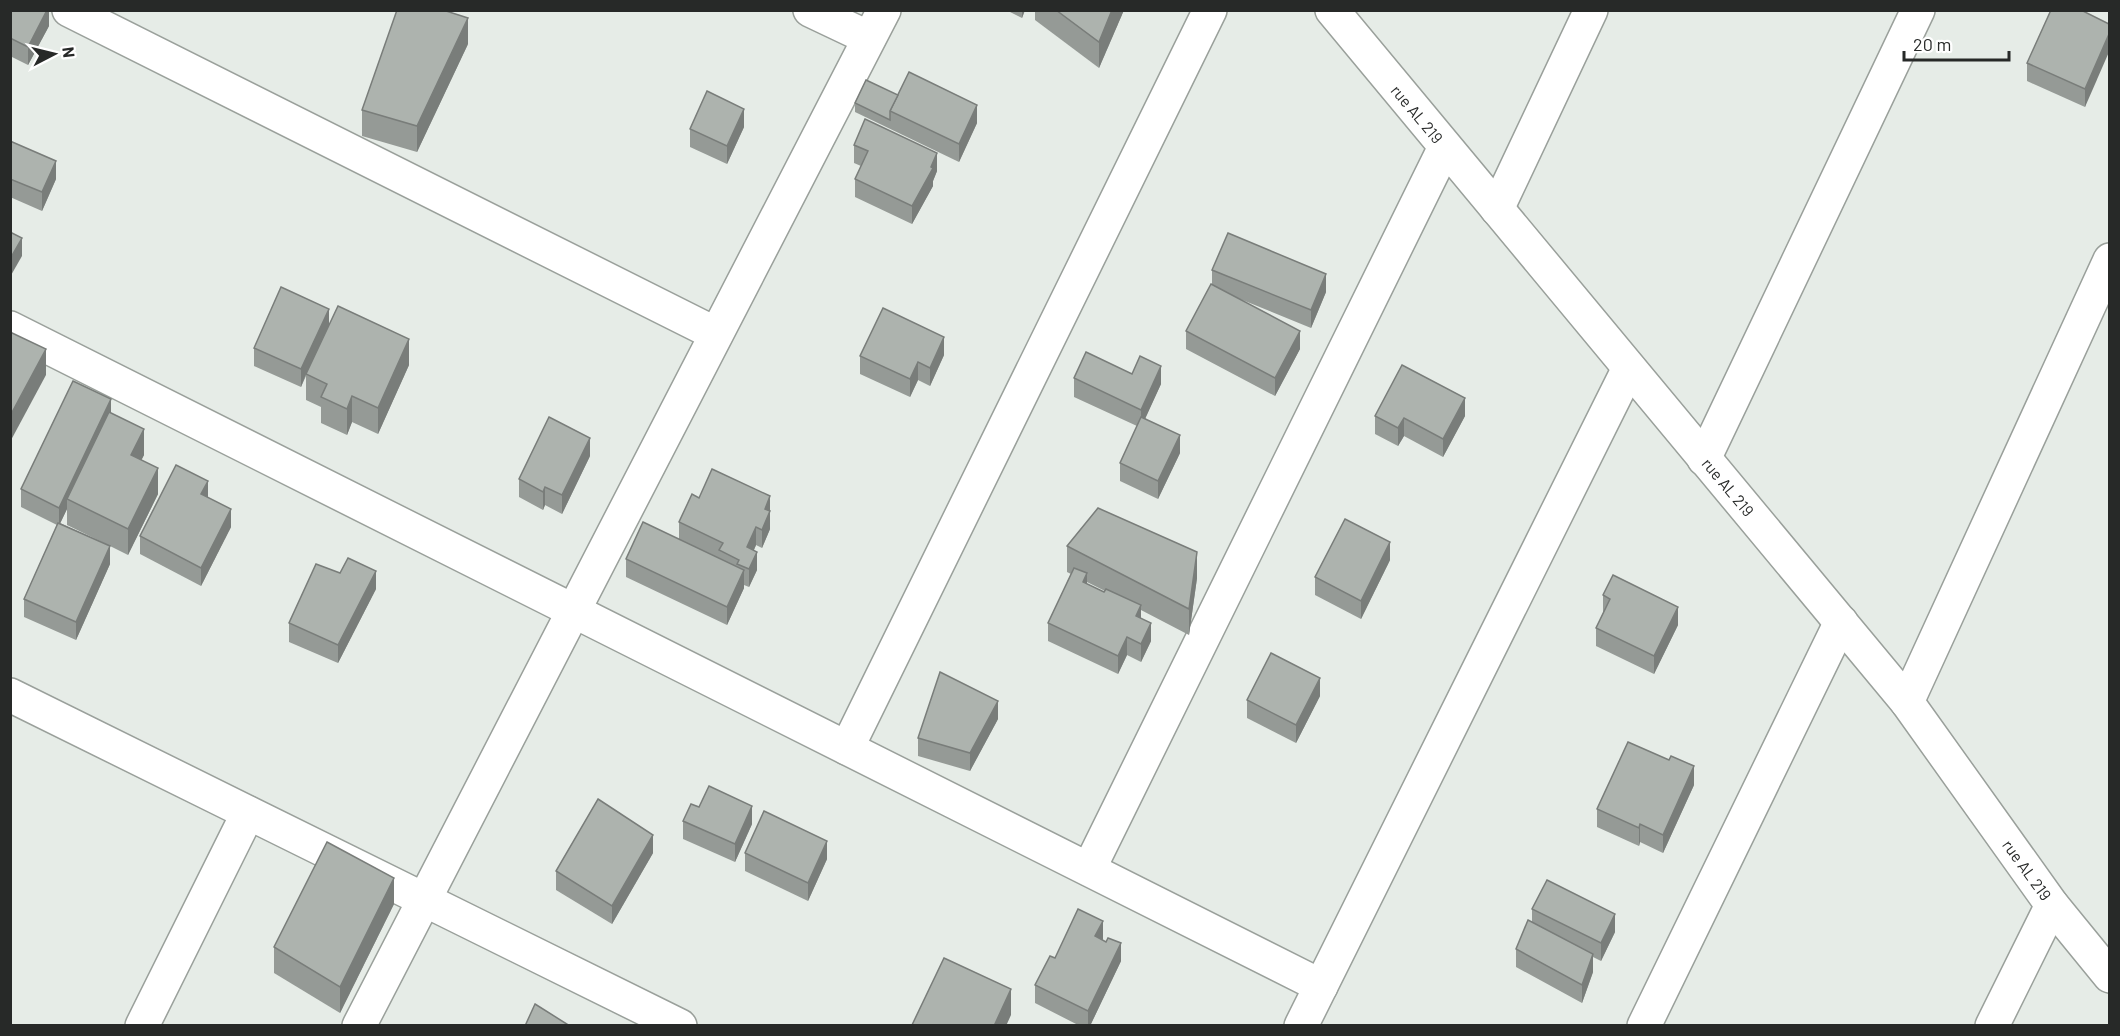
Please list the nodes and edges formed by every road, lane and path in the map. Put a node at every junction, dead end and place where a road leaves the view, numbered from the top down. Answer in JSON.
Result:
{"nodes":[{"id":1,"x":69,"y":10,"type":"edge"},
{"id":2,"x":810,"y":10,"type":"edge"},
{"id":3,"x":1210,"y":10,"type":"edge"},
{"id":4,"x":1332,"y":10,"type":"edge"},
{"id":5,"x":1591,"y":10,"type":"edge"},
{"id":6,"x":1918,"y":10,"type":"edge"},
{"id":7,"x":876,"y":24,"type":"edge"},
{"id":8,"x":1445,"y":147,"type":"junction"},
{"id":9,"x":1497,"y":209,"type":"junction"},
{"id":10,"x":2109,"y":260,"type":"edge"},
{"id":11,"x":10,"y":328,"type":"edge"},
{"id":12,"x":716,"y":334,"type":"junction"},
{"id":13,"x":1629,"y":368,"type":"junction"},
{"id":14,"x":1704,"y":459,"type":"junction"},
{"id":15,"x":574,"y":610,"type":"junction"},
{"id":16,"x":1841,"y":622,"type":"junction"},
{"id":17,"x":10,"y":695,"type":"edge"},
{"id":18,"x":1907,"y":702,"type":"junction"},
{"id":19,"x":847,"y":748,"type":"junction"},
{"id":20,"x":248,"y":813,"type":"junction"},
{"id":21,"x":1089,"y":869,"type":"junction"},
{"id":22,"x":425,"y":899,"type":"junction"},
{"id":23,"x":2052,"y":905,"type":"junction"},
{"id":24,"x":2109,"y":976,"type":"edge"},
{"id":25,"x":1322,"y":986,"type":"junction"},
{"id":26,"x":142,"y":1026,"type":"edge"},
{"id":27,"x":359,"y":1026,"type":"edge"},
{"id":28,"x":680,"y":1026,"type":"edge"},
{"id":29,"x":1301,"y":1026,"type":"edge"},
{"id":30,"x":1644,"y":1026,"type":"edge"},
{"id":31,"x":1992,"y":1026,"type":"edge"}],
"edges":[{"from":1,"to":12,"type":"street"},
{"from":2,"to":7,"type":"street"},
{"from":3,"to":19,"type":"street"},
{"from":4,"to":8,"type":"street","name":"rue AL 219"},
{"from":5,"to":9,"type":"street"},
{"from":6,"to":14,"type":"street"},
{"from":7,"to":12,"type":"street"},
{"from":8,"to":9,"type":"street","name":"rue AL 219"},
{"from":8,"to":21,"type":"street"},
{"from":9,"to":13,"type":"street","name":"rue AL 219"},
{"from":10,"to":18,"type":"street"},
{"from":11,"to":15,"type":"street"},
{"from":12,"to":15,"type":"street"},
{"from":13,"to":14,"type":"street","name":"rue AL 219"},
{"from":13,"to":25,"type":"street"},
{"from":14,"to":16,"type":"street","name":"rue AL 219"},
{"from":15,"to":19,"type":"street"},
{"from":15,"to":22,"type":"street"},
{"from":16,"to":18,"type":"street","name":"rue AL 219"},
{"from":16,"to":30,"type":"street"},
{"from":17,"to":20,"type":"street"},
{"from":18,"to":23,"type":"street","name":"rue AL 219"},
{"from":19,"to":21,"type":"street"},
{"from":20,"to":22,"type":"street"},
{"from":20,"to":26,"type":"street"},
{"from":21,"to":25,"type":"street"},
{"from":22,"to":27,"type":"street"},
{"from":22,"to":28,"type":"street"},
{"from":23,"to":24,"type":"street","name":"rue AL 219"},
{"from":23,"to":31,"type":"street"},
{"from":25,"to":29,"type":"street"}]}
